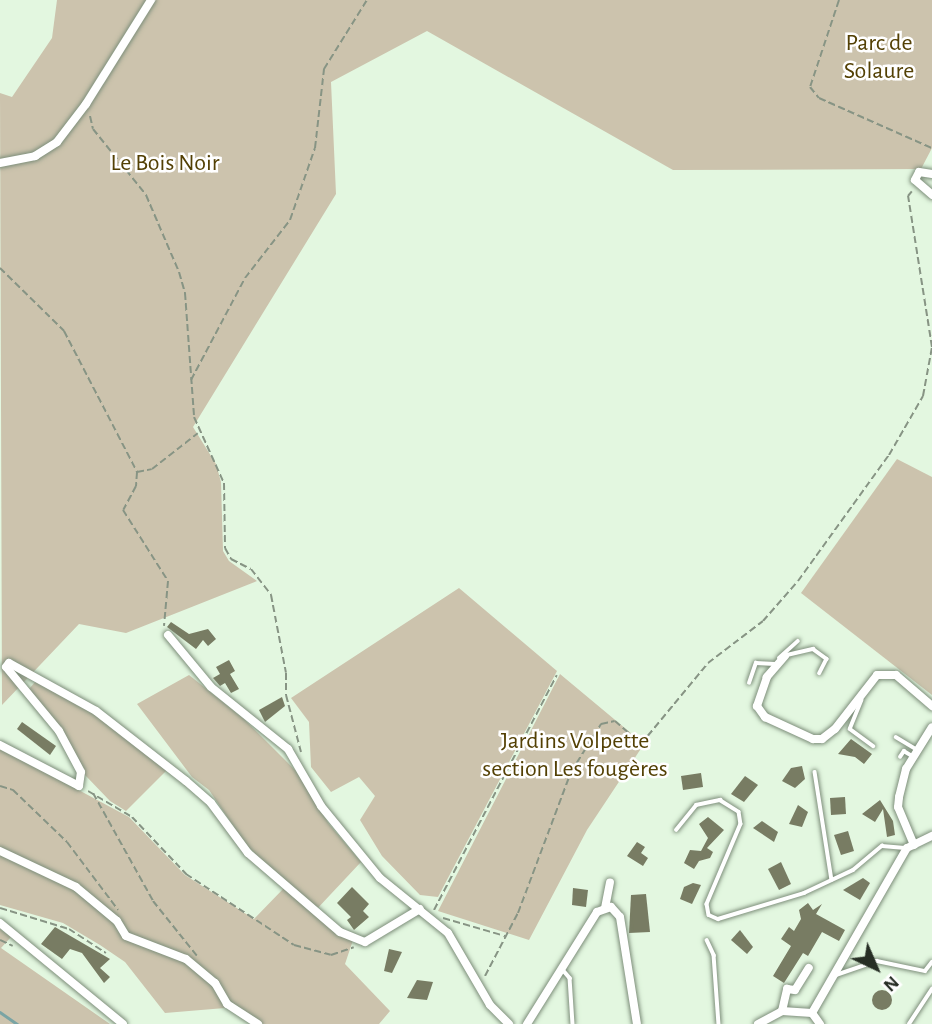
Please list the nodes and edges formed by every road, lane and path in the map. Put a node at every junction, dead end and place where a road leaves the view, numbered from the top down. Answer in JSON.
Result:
{"nodes":[{"id":1,"x":151,"y":0,"type":"edge"},
{"id":2,"x":367,"y":0,"type":"edge"},
{"id":3,"x":839,"y":0,"type":"edge"},
{"id":4,"x":86,"y":104,"type":"junction"},
{"id":5,"x":932,"y":148,"type":"edge"},
{"id":6,"x":0,"y":163,"type":"edge"},
{"id":7,"x":932,"y":174,"type":"edge"},
{"id":8,"x":916,"y":185,"type":"junction"},
{"id":9,"x":932,"y":195,"type":"edge"},
{"id":10,"x":0,"y":268,"type":"edge"},
{"id":11,"x":190,"y":383,"type":"junction"},
{"id":12,"x":199,"y":433,"type":"junction"},
{"id":13,"x":137,"y":472,"type":"junction"},
{"id":14,"x":168,"y":635,"type":"joint"},
{"id":15,"x":798,"y":641,"type":"dead end"},
{"id":16,"x":785,"y":656,"type":"joint"},
{"id":17,"x":775,"y":664,"type":"junction"},
{"id":18,"x":820,"y":673,"type":"dead end"},
{"id":19,"x":557,"y":675,"type":"dead end"},
{"id":20,"x":749,"y":683,"type":"dead end"},
{"id":21,"x":915,"y":691,"type":"junction"},
{"id":22,"x":860,"y":694,"type":"junction"},
{"id":23,"x":907,"y":699,"type":"dead end"},
{"id":24,"x":932,"y":706,"type":"edge"},
{"id":25,"x":932,"y":727,"type":"edge"},
{"id":26,"x":896,"y":737,"type":"dead end"},
{"id":27,"x":0,"y":745,"type":"edge"},
{"id":28,"x":873,"y":746,"type":"dead end"},
{"id":29,"x":916,"y":753,"type":"junction"},
{"id":30,"x":900,"y":757,"type":"dead end"},
{"id":31,"x":300,"y":767,"type":"junction"},
{"id":32,"x":815,"y":772,"type":"dead end"},
{"id":33,"x":0,"y":786,"type":"edge"},
{"id":34,"x":79,"y":786,"type":"junction"},
{"id":35,"x":93,"y":793,"type":"junction"},
{"id":36,"x":676,"y":830,"type":"dead end"},
{"id":37,"x":932,"y":836,"type":"edge"},
{"id":38,"x":910,"y":847,"type":"junction"},
{"id":39,"x":0,"y":851,"type":"edge"},
{"id":40,"x":832,"y":880,"type":"junction"},
{"id":41,"x":610,"y":882,"type":"dead end"},
{"id":42,"x":0,"y":908,"type":"edge"},
{"id":43,"x":605,"y":908,"type":"junction"},
{"id":44,"x":420,"y":909,"type":"junction"},
{"id":45,"x":431,"y":916,"type":"junction"},
{"id":46,"x":122,"y":917,"type":"dead end"},
{"id":47,"x":0,"y":923,"type":"edge"},
{"id":48,"x":506,"y":936,"type":"junction"},
{"id":49,"x":707,"y":940,"type":"dead end"},
{"id":50,"x":365,"y":942,"type":"junction"},
{"id":51,"x":106,"y":953,"type":"dead end"},
{"id":52,"x":932,"y":961,"type":"edge"},
{"id":53,"x":203,"y":963,"type":"dead end"},
{"id":54,"x":561,"y":968,"type":"junction"},
{"id":55,"x":809,"y":968,"type":"dead end"},
{"id":56,"x":834,"y":975,"type":"junction"},
{"id":57,"x":478,"y":986,"type":"junction"},
{"id":58,"x":932,"y":989,"type":"edge"},
{"id":59,"x":782,"y":1011,"type":"junction"},
{"id":60,"x":812,"y":1013,"type":"junction"},
{"id":61,"x":123,"y":1024,"type":"edge"},
{"id":62,"x":258,"y":1024,"type":"edge"},
{"id":63,"x":509,"y":1024,"type":"edge"},
{"id":64,"x":527,"y":1024,"type":"edge"},
{"id":65,"x":573,"y":1024,"type":"edge"},
{"id":66,"x":637,"y":1024,"type":"edge"},
{"id":67,"x":719,"y":1024,"type":"edge"},
{"id":68,"x":758,"y":1024,"type":"edge"},
{"id":69,"x":820,"y":1024,"type":"edge"},
{"id":70,"x":909,"y":1024,"type":"edge"}],
"edges":[{"from":1,"to":4,"type":"street"},
{"from":2,"to":11,"type":"path"},
{"from":3,"to":5,"type":"path"},
{"from":4,"to":6,"type":"street"},
{"from":4,"to":11,"type":"path"},
{"from":7,"to":8,"type":"street"},
{"from":8,"to":9,"type":"street"},
{"from":8,"to":48,"type":"path"},
{"from":10,"to":13,"type":"path"},
{"from":11,"to":12,"type":"path"},
{"from":12,"to":13,"type":"path"},
{"from":12,"to":31,"type":"path"},
{"from":13,"to":14,"type":"path"},
{"from":14,"to":31,"type":"street"},
{"from":15,"to":17,"type":"lane"},
{"from":16,"to":17,"type":"street"},
{"from":16,"to":18,"type":"lane"},
{"from":17,"to":20,"type":"lane"},
{"from":17,"to":22,"type":"street"},
{"from":19,"to":45,"type":"path"},
{"from":21,"to":22,"type":"street"},
{"from":21,"to":23,"type":"lane"},
{"from":21,"to":24,"type":"street"},
{"from":22,"to":28,"type":"lane"},
{"from":25,"to":29,"type":"street"},
{"from":26,"to":29,"type":"lane"},
{"from":27,"to":34,"type":"street"},
{"from":29,"to":30,"type":"lane"},
{"from":29,"to":38,"type":"street"},
{"from":31,"to":44,"type":"street"},
{"from":32,"to":40,"type":"lane"},
{"from":33,"to":46,"type":"path"},
{"from":34,"to":35,"type":"path"},
{"from":34,"to":50,"type":"street"},
{"from":35,"to":50,"type":"path"},
{"from":35,"to":53,"type":"path"},
{"from":36,"to":40,"type":"lane"},
{"from":37,"to":38,"type":"street"},
{"from":38,"to":40,"type":"lane"},
{"from":38,"to":56,"type":"street"},
{"from":39,"to":62,"type":"street"},
{"from":41,"to":43,"type":"street"},
{"from":42,"to":51,"type":"path"},
{"from":43,"to":54,"type":"street"},
{"from":43,"to":66,"type":"street"},
{"from":44,"to":45,"type":"street"},
{"from":44,"to":50,"type":"street"},
{"from":45,"to":48,"type":"path"},
{"from":45,"to":57,"type":"street"},
{"from":47,"to":61,"type":"street"},
{"from":48,"to":57,"type":"path"},
{"from":49,"to":67,"type":"lane"},
{"from":52,"to":56,"type":"lane"},
{"from":54,"to":64,"type":"street"},
{"from":54,"to":65,"type":"lane"},
{"from":55,"to":59,"type":"street"},
{"from":56,"to":60,"type":"street"},
{"from":57,"to":63,"type":"street"},
{"from":58,"to":70,"type":"lane"},
{"from":59,"to":60,"type":"street"},
{"from":59,"to":68,"type":"street"},
{"from":60,"to":69,"type":"street"}]}
